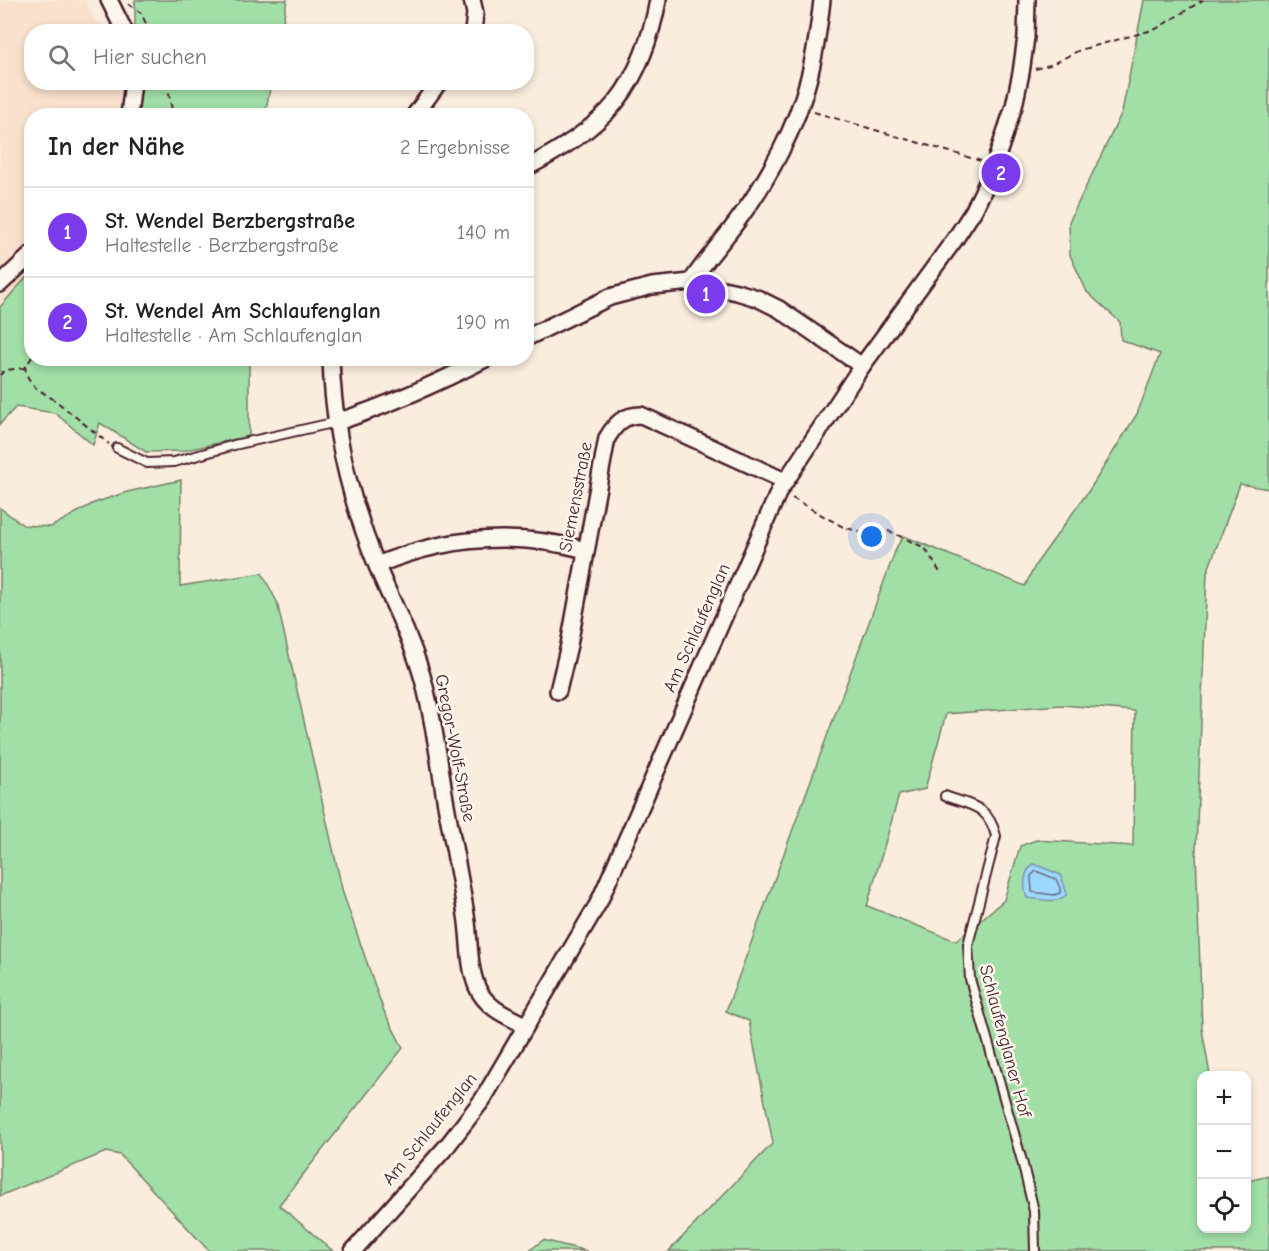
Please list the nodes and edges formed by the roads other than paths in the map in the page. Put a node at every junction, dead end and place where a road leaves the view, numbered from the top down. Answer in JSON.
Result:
{"nodes":[{"id":1,"x":109,"y":0,"type":"edge"},
{"id":2,"x":471,"y":0,"type":"edge"},
{"id":3,"x":658,"y":0,"type":"edge"},
{"id":4,"x":822,"y":0,"type":"edge"},
{"id":5,"x":1027,"y":0,"type":"edge"},
{"id":6,"x":121,"y":24,"type":"edge"},
{"id":7,"x":474,"y":24,"type":"edge"},
{"id":8,"x":132,"y":90,"type":"edge"},
{"id":9,"x":433,"y":90,"type":"edge"},
{"id":10,"x":130,"y":108,"type":"edge"},
{"id":11,"x":420,"y":108,"type":"edge"},
{"id":12,"x":534,"y":163,"type":"edge"},
{"id":13,"x":24,"y":262,"type":"edge"},
{"id":14,"x":691,"y":282,"type":"junction"},
{"id":15,"x":0,"y":284,"type":"edge"},
{"id":16,"x":534,"y":334,"type":"edge"},
{"id":17,"x":331,"y":366,"type":"edge"},
{"id":18,"x":470,"y":366,"type":"edge"},
{"id":19,"x":862,"y":366,"type":"junction"},
{"id":20,"x":337,"y":422,"type":"junction"},
{"id":21,"x":117,"y":448,"type":"road end"},
{"id":22,"x":782,"y":486,"type":"junction"},
{"id":23,"x":586,"y":550,"type":"junction"},
{"id":24,"x":376,"y":565,"type":"junction"},
{"id":25,"x":558,"y":691,"type":"dead end"},
{"id":26,"x":945,"y":796,"type":"dead end"},
{"id":27,"x":525,"y":1025,"type":"junction"},
{"id":28,"x":353,"y":1251,"type":"edge"},
{"id":29,"x":1035,"y":1251,"type":"edge"}],
"edges":[{"from":1,"to":6,"type":"street"},
{"from":2,"to":7,"type":"street"},
{"from":3,"to":12,"type":"street"},
{"from":4,"to":14,"type":"street"},
{"from":5,"to":19,"type":"street","name":"Am Schlaufenglan"},
{"from":8,"to":10,"type":"street"},
{"from":9,"to":11,"type":"street"},
{"from":13,"to":15,"type":"street"},
{"from":14,"to":16,"type":"street"},
{"from":14,"to":19,"type":"street"},
{"from":17,"to":20,"type":"street","name":"Gregor-Wolf-Straße"},
{"from":18,"to":20,"type":"street"},
{"from":19,"to":22,"type":"street","name":"Am Schlaufenglan"},
{"from":20,"to":21,"type":"lane"},
{"from":20,"to":24,"type":"street","name":"Gregor-Wolf-Straße"},
{"from":22,"to":23,"type":"street","name":"Siemensstraße"},
{"from":22,"to":27,"type":"street","name":"Am Schlaufenglan"},
{"from":23,"to":24,"type":"street"},
{"from":23,"to":25,"type":"street","name":"Siemensstraße"},
{"from":24,"to":27,"type":"street","name":"Gregor-Wolf-Straße"},
{"from":26,"to":29,"type":"lane","name":"Schlaufenglaner Hof"},
{"from":27,"to":28,"type":"street","name":"Am Schlaufenglan"}]}
